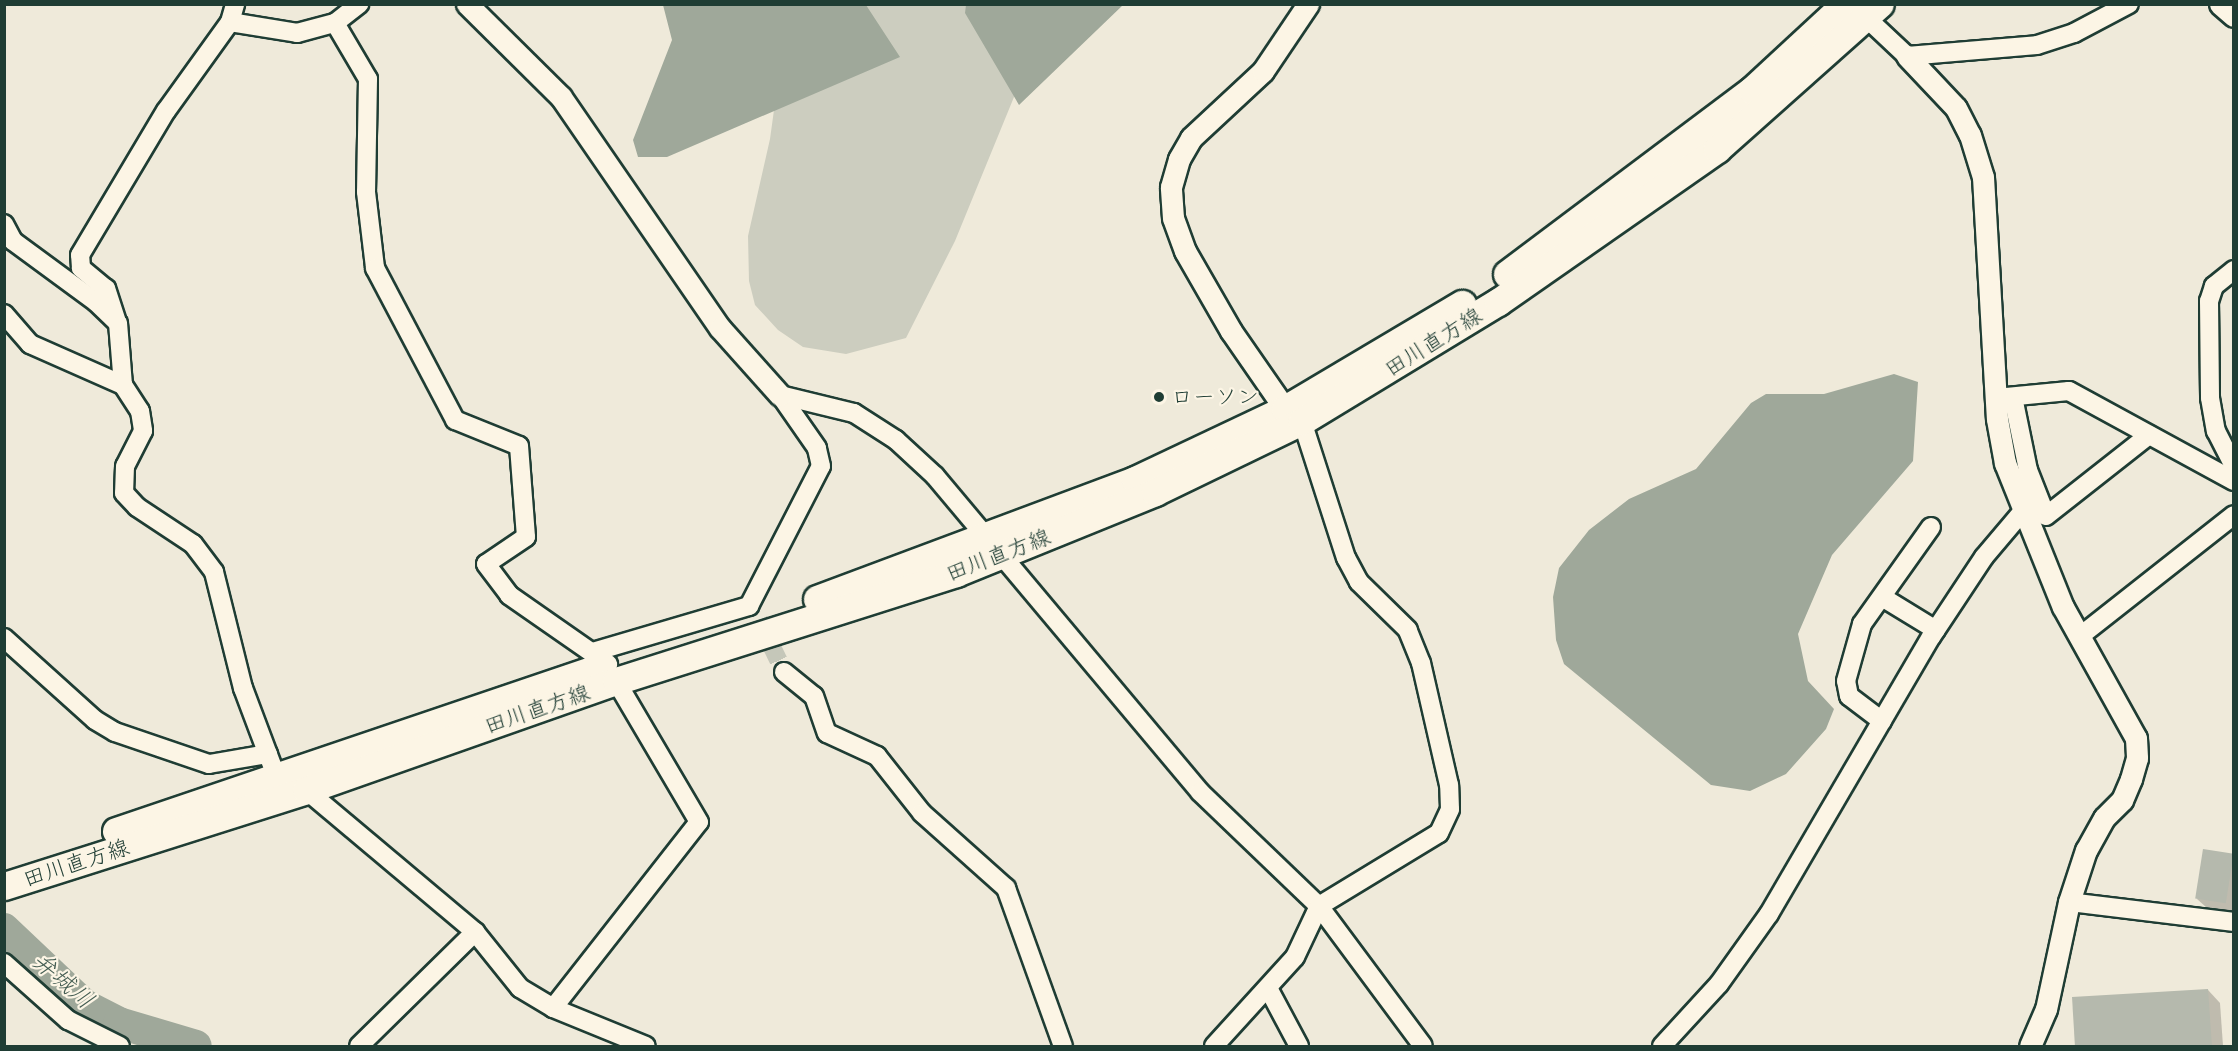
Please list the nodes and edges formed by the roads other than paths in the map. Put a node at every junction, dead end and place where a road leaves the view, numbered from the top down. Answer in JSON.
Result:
{"nodes":[{"id":1,"x":359,"y":4,"type":"edge"},
{"id":2,"x":466,"y":4,"type":"edge"},
{"id":3,"x":1308,"y":4,"type":"edge"},
{"id":4,"x":2129,"y":4,"type":"edge"},
{"id":5,"x":2220,"y":4,"type":"edge"},
{"id":6,"x":1861,"y":8,"type":"edge"},
{"id":7,"x":232,"y":13,"type":"edge"},
{"id":8,"x":2234,"y":16,"type":"edge"},
{"id":9,"x":335,"y":23,"type":"junction"},
{"id":10,"x":1907,"y":56,"type":"junction"},
{"id":11,"x":4,"y":224,"type":"edge"},
{"id":12,"x":2234,"y":270,"type":"edge"},
{"id":13,"x":4,"y":314,"type":"edge"},
{"id":14,"x":118,"y":323,"type":"junction"},
{"id":15,"x":123,"y":385,"type":"junction"},
{"id":16,"x":780,"y":395,"type":"junction"},
{"id":17,"x":2005,"y":398,"type":"junction"},
{"id":18,"x":1294,"y":415,"type":"junction"},
{"id":19,"x":2149,"y":435,"type":"junction"},
{"id":20,"x":2234,"y":466,"type":"edge"},
{"id":21,"x":2234,"y":481,"type":"edge"},
{"id":22,"x":2022,"y":512,"type":"junction"},
{"id":23,"x":2234,"y":515,"type":"edge"},
{"id":24,"x":1931,"y":527,"type":"dead end"},
{"id":25,"x":995,"y":546,"type":"junction"},
{"id":26,"x":1882,"y":597,"type":"junction"},
{"id":27,"x":754,"y":613,"type":"junction"},
{"id":28,"x":1936,"y":630,"type":"junction"},
{"id":29,"x":2079,"y":637,"type":"junction"},
{"id":30,"x":4,"y":638,"type":"edge"},
{"id":31,"x":606,"y":666,"type":"junction"},
{"id":32,"x":784,"y":672,"type":"tunnel mouth"},
{"id":33,"x":1882,"y":721,"type":"junction"},
{"id":34,"x":272,"y":765,"type":"junction"},
{"id":35,"x":306,"y":790,"type":"junction"},
{"id":36,"x":17,"y":874,"type":"edge"},
{"id":37,"x":2069,"y":902,"type":"junction"},
{"id":38,"x":1319,"y":906,"type":"junction"},
{"id":39,"x":2234,"y":922,"type":"edge"},
{"id":40,"x":475,"y":932,"type":"junction"},
{"id":41,"x":4,"y":963,"type":"edge"},
{"id":42,"x":1268,"y":988,"type":"junction"},
{"id":43,"x":553,"y":1008,"type":"junction"},
{"id":44,"x":120,"y":1047,"type":"edge"},
{"id":45,"x":359,"y":1047,"type":"edge"},
{"id":46,"x":646,"y":1047,"type":"edge"},
{"id":47,"x":1063,"y":1047,"type":"edge"},
{"id":48,"x":1214,"y":1047,"type":"edge"},
{"id":49,"x":1299,"y":1047,"type":"edge"},
{"id":50,"x":1423,"y":1047,"type":"edge"},
{"id":51,"x":1662,"y":1047,"type":"edge"},
{"id":52,"x":2030,"y":1047,"type":"edge"}],
"edges":[{"from":1,"to":9,"type":"street"},
{"from":2,"to":16,"type":"street"},
{"from":3,"to":18,"type":"street"},
{"from":4,"to":10,"type":"street"},
{"from":5,"to":8,"type":"street"},
{"from":6,"to":10,"type":"street"},
{"from":6,"to":18,"type":"main road","name":"田川直方線"},
{"from":7,"to":9,"type":"street"},
{"from":7,"to":14,"type":"street"},
{"from":9,"to":31,"type":"street"},
{"from":10,"to":17,"type":"street"},
{"from":11,"to":14,"type":"street"},
{"from":12,"to":20,"type":"street"},
{"from":13,"to":15,"type":"street"},
{"from":14,"to":15,"type":"street"},
{"from":15,"to":34,"type":"street"},
{"from":16,"to":25,"type":"street"},
{"from":16,"to":27,"type":"street"},
{"from":17,"to":19,"type":"street"},
{"from":17,"to":19,"type":"street"},
{"from":17,"to":22,"type":"street"},
{"from":18,"to":25,"type":"main road","name":"田川直方線"},
{"from":18,"to":38,"type":"street"},
{"from":19,"to":21,"type":"street"},
{"from":22,"to":28,"type":"street"},
{"from":22,"to":29,"type":"street"},
{"from":23,"to":29,"type":"street"},
{"from":24,"to":26,"type":"street"},
{"from":25,"to":27,"type":"main road","name":"田川直方線"},
{"from":25,"to":31,"type":"main road","name":"田川直方線"},
{"from":25,"to":38,"type":"street"},
{"from":26,"to":28,"type":"street"},
{"from":26,"to":33,"type":"street"},
{"from":27,"to":31,"type":"main road","name":"田川直方線"},
{"from":28,"to":33,"type":"street"},
{"from":29,"to":37,"type":"street"},
{"from":30,"to":34,"type":"street"},
{"from":31,"to":34,"type":"main road","name":"田川直方線"},
{"from":31,"to":35,"type":"main road","name":"田川直方線"},
{"from":31,"to":43,"type":"street"},
{"from":32,"to":47,"type":"street"},
{"from":33,"to":51,"type":"street"},
{"from":34,"to":35,"type":"street"},
{"from":34,"to":36,"type":"main road","name":"田川直方線"},
{"from":35,"to":36,"type":"main road","name":"田川直方線"},
{"from":35,"to":40,"type":"street"},
{"from":37,"to":39,"type":"street"},
{"from":37,"to":52,"type":"street"},
{"from":38,"to":42,"type":"street"},
{"from":38,"to":50,"type":"street"},
{"from":40,"to":43,"type":"street"},
{"from":40,"to":45,"type":"street"},
{"from":41,"to":44,"type":"street"},
{"from":42,"to":48,"type":"street"},
{"from":42,"to":49,"type":"street"},
{"from":43,"to":46,"type":"street"}]}
